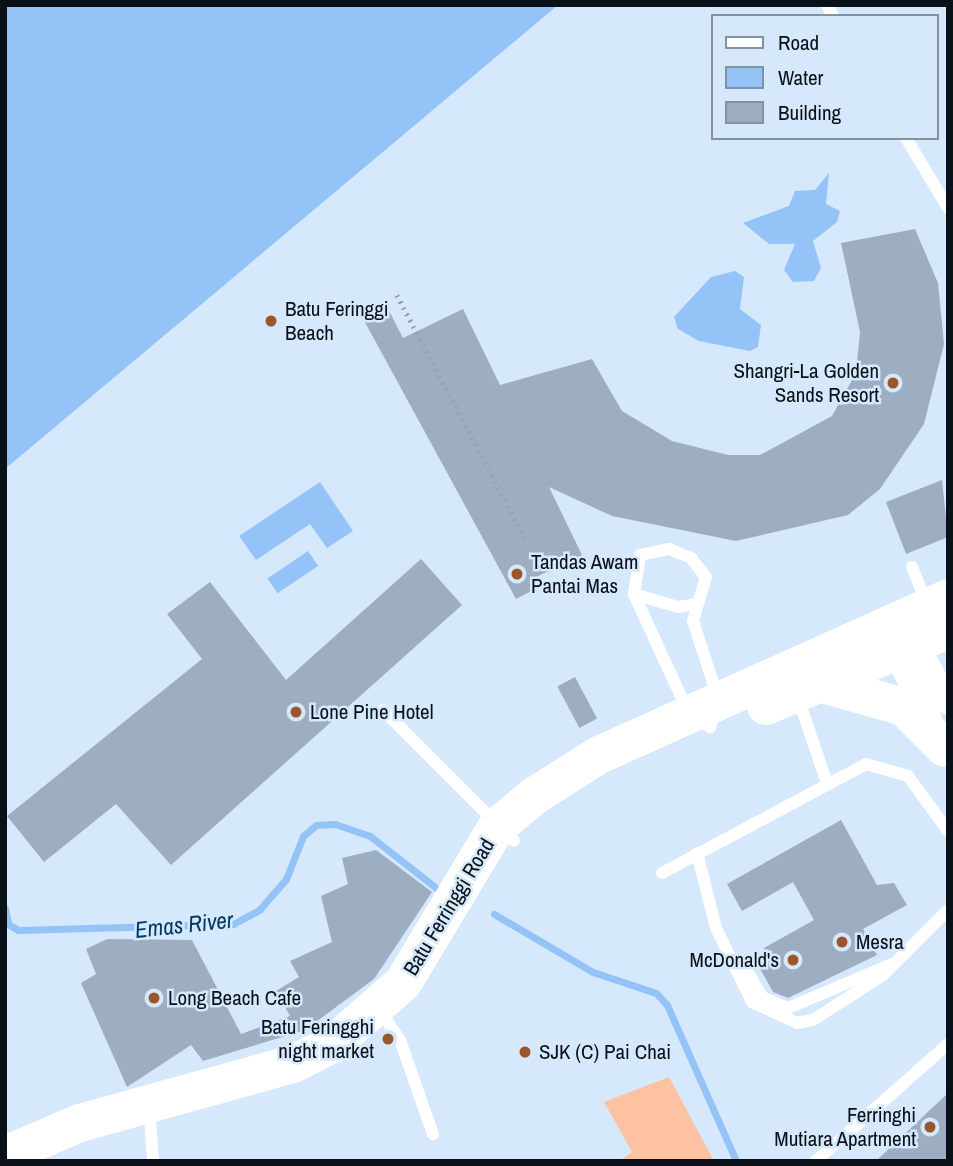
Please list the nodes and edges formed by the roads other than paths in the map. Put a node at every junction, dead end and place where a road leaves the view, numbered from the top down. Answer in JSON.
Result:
{"nodes":[{"id":1,"x":907,"y":140,"type":"edge"},
{"id":2,"x":948,"y":208,"type":"edge"},
{"id":3,"x":912,"y":567,"type":"dead end"},
{"id":4,"x":634,"y":594,"type":"junction"},
{"id":5,"x":698,"y":604,"type":"junction"},
{"id":6,"x":918,"y":627,"type":"edge"},
{"id":7,"x":811,"y":690,"type":"junction"},
{"id":8,"x":948,"y":703,"type":"edge"},
{"id":9,"x":383,"y":710,"type":"dead end"},
{"id":10,"x":707,"y":714,"type":"junction"},
{"id":11,"x":946,"y":749,"type":"edge"},
{"id":12,"x":827,"y":783,"type":"junction"},
{"id":13,"x":948,"y":831,"type":"edge"},
{"id":14,"x":505,"y":835,"type":"junction"},
{"id":15,"x":698,"y":853,"type":"junction"},
{"id":16,"x":662,"y":873,"type":"dead end"},
{"id":17,"x":948,"y":910,"type":"edge"},
{"id":18,"x":731,"y":959,"type":"junction"},
{"id":19,"x":890,"y":965,"type":"junction"},
{"id":20,"x":382,"y":1016,"type":"junction"},
{"id":21,"x":948,"y":1044,"type":"edge"},
{"id":22,"x":150,"y":1112,"type":"junction"},
{"id":23,"x":433,"y":1134,"type":"dead end"},
{"id":24,"x":5,"y":1155,"type":"edge"},
{"id":25,"x":24,"y":1161,"type":"edge"},
{"id":26,"x":153,"y":1161,"type":"edge"},
{"id":27,"x":816,"y":1161,"type":"edge"}],
"edges":[{"from":1,"to":2,"type":"lane"},
{"from":3,"to":6,"type":"lane"},
{"from":4,"to":5,"type":"lane"},
{"from":4,"to":5,"type":"lane"},
{"from":4,"to":10,"type":"lane"},
{"from":5,"to":10,"type":"lane"},
{"from":6,"to":7,"type":"main road","name":"Batu Ferringgi Road"},
{"from":6,"to":8,"type":"street"},
{"from":6,"to":10,"type":"main road","name":"Batu Ferringgi Road"},
{"from":6,"to":11,"type":"street"},
{"from":7,"to":10,"type":"main road","name":"Batu Ferringgi Road"},
{"from":7,"to":11,"type":"main road"},
{"from":7,"to":12,"type":"lane"},
{"from":9,"to":14,"type":"lane"},
{"from":10,"to":14,"type":"main road","name":"Batu Ferringgi Road"},
{"from":12,"to":13,"type":"lane"},
{"from":12,"to":15,"type":"lane"},
{"from":14,"to":20,"type":"main road","name":"Batu Ferringgi Road"},
{"from":15,"to":16,"type":"lane"},
{"from":15,"to":18,"type":"lane"},
{"from":17,"to":19,"type":"lane"},
{"from":18,"to":19,"type":"lane"},
{"from":18,"to":19,"type":"lane"},
{"from":20,"to":22,"type":"main road","name":"Batu Ferringgi Road"},
{"from":20,"to":23,"type":"lane"},
{"from":21,"to":27,"type":"lane"},
{"from":22,"to":24,"type":"main road","name":"Batu Ferringgi Road"},
{"from":22,"to":25,"type":"main road","name":"Batu Ferringgi Road"},
{"from":22,"to":26,"type":"lane"}]}
